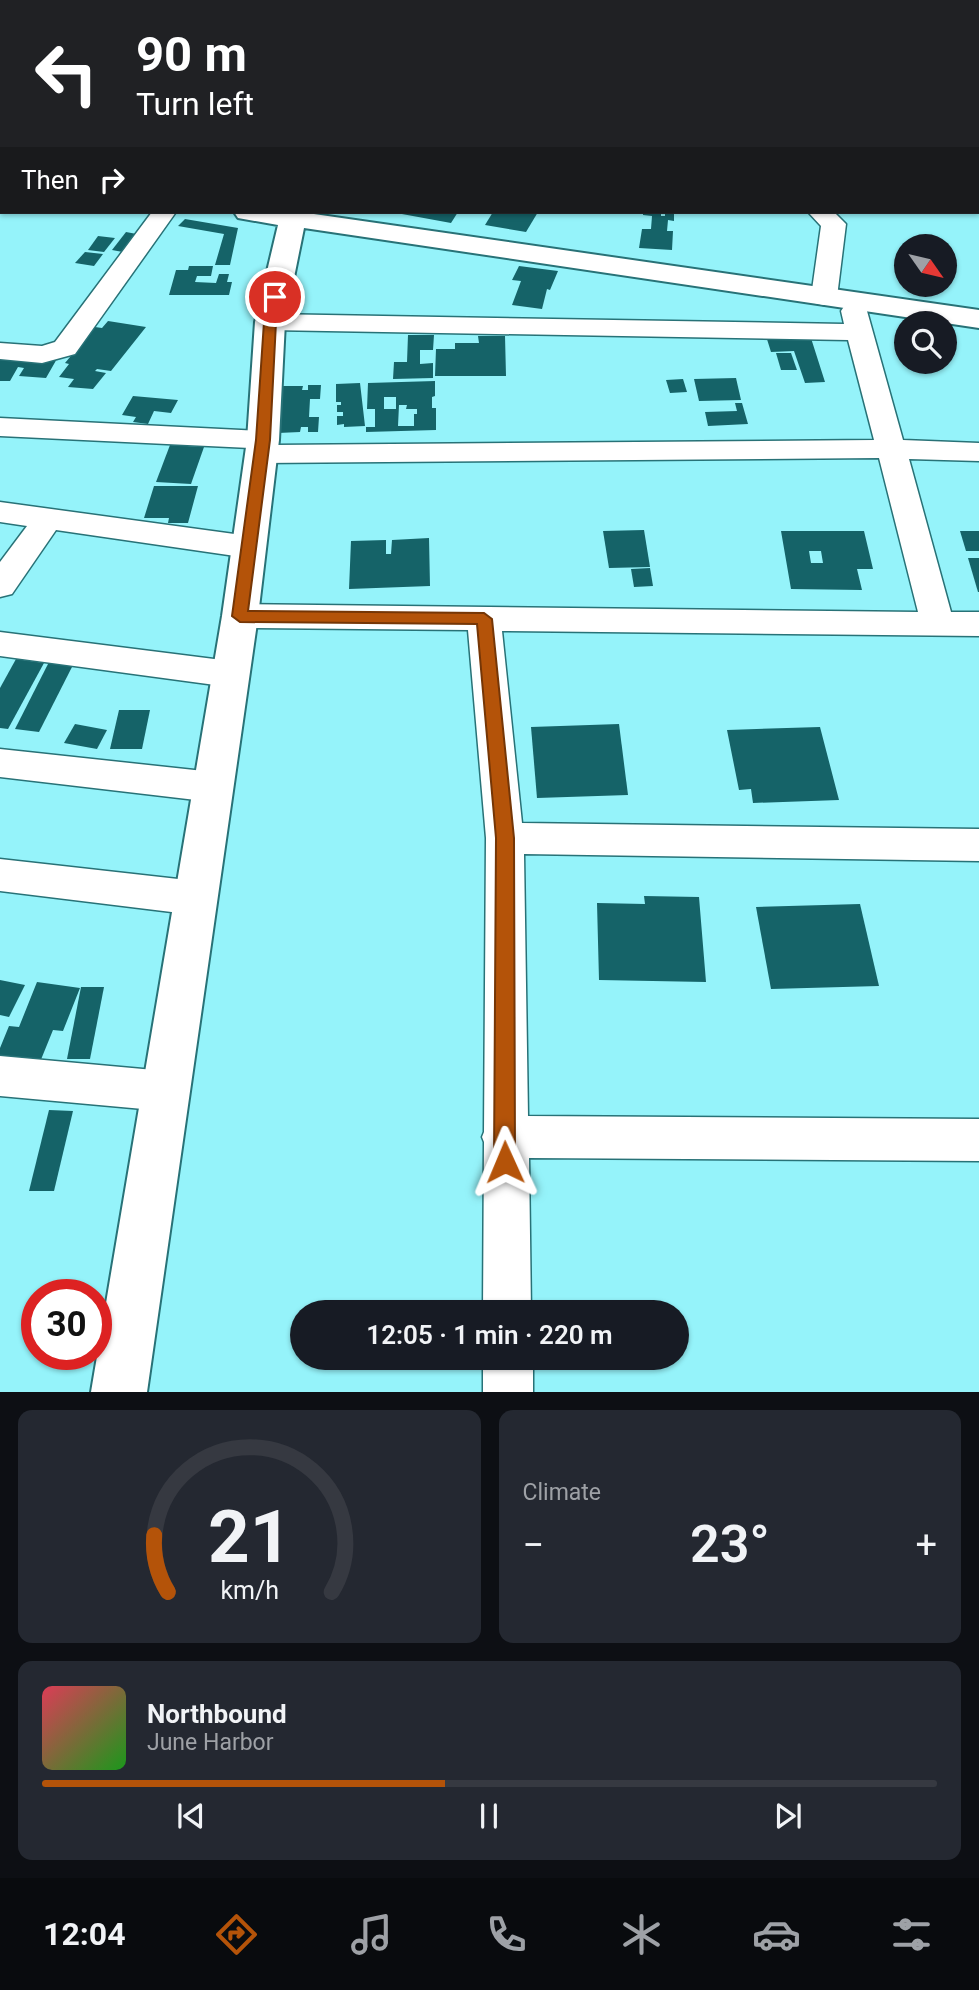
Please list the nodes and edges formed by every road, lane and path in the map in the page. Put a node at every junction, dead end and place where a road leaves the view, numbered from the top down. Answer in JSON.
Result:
{"nodes":[{"id":1,"x":163,"y":214,"type":"edge"},
{"id":2,"x":273,"y":214,"type":"edge"},
{"id":3,"x":823,"y":214,"type":"edge"},
{"id":4,"x":299,"y":216,"type":"edge"},
{"id":5,"x":838,"y":299,"type":"junction"},
{"id":6,"x":979,"y":319,"type":"edge"},
{"id":7,"x":270,"y":322,"type":"junction"},
{"id":8,"x":858,"y":332,"type":"junction"},
{"id":9,"x":0,"y":351,"type":"edge"},
{"id":10,"x":0,"y":426,"type":"edge"},
{"id":11,"x":262,"y":447,"type":"junction"},
{"id":12,"x":891,"y":449,"type":"junction"},
{"id":13,"x":979,"y":452,"type":"edge"},
{"id":14,"x":0,"y":512,"type":"edge"},
{"id":15,"x":48,"y":519,"type":"junction"},
{"id":16,"x":249,"y":547,"type":"junction"},
{"id":17,"x":0,"y":586,"type":"edge"},
{"id":18,"x":240,"y":616,"type":"junction"},
{"id":19,"x":484,"y":619,"type":"junction"},
{"id":20,"x":938,"y":624,"type":"junction"},
{"id":21,"x":979,"y":624,"type":"edge"},
{"id":22,"x":0,"y":644,"type":"edge"},
{"id":23,"x":230,"y":674,"type":"junction"},
{"id":24,"x":0,"y":763,"type":"edge"},
{"id":25,"x":213,"y":787,"type":"junction"},
{"id":26,"x":505,"y":838,"type":"junction"},
{"id":27,"x":977,"y":851,"type":"edge"},
{"id":28,"x":0,"y":875,"type":"edge"},
{"id":29,"x":196,"y":898,"type":"junction"},
{"id":30,"x":0,"y":1076,"type":"edge"},
{"id":31,"x":165,"y":1091,"type":"junction"},
{"id":32,"x":504,"y":1137,"type":"junction"},
{"id":33,"x":979,"y":1140,"type":"edge"},
{"id":34,"x":507,"y":1300,"type":"edge"},
{"id":35,"x":508,"y":1370,"type":"edge"},
{"id":36,"x":119,"y":1391,"type":"edge"},
{"id":37,"x":508,"y":1391,"type":"edge"}],
"edges":[{"from":1,"to":9,"type":"street"},
{"from":2,"to":4,"type":"street"},
{"from":3,"to":5,"type":"street"},
{"from":4,"to":5,"type":"street"},
{"from":4,"to":7,"type":"street"},
{"from":5,"to":6,"type":"street"},
{"from":5,"to":8,"type":"street"},
{"from":7,"to":8,"type":"street"},
{"from":7,"to":11,"type":"street"},
{"from":8,"to":12,"type":"street"},
{"from":10,"to":11,"type":"street"},
{"from":11,"to":12,"type":"street"},
{"from":11,"to":16,"type":"street"},
{"from":12,"to":13,"type":"street"},
{"from":12,"to":20,"type":"street"},
{"from":14,"to":15,"type":"street"},
{"from":15,"to":16,"type":"street"},
{"from":15,"to":17,"type":"street"},
{"from":16,"to":18,"type":"street"},
{"from":18,"to":19,"type":"street"},
{"from":18,"to":23,"type":"street"},
{"from":19,"to":20,"type":"street"},
{"from":19,"to":26,"type":"street"},
{"from":20,"to":21,"type":"street"},
{"from":22,"to":23,"type":"street"},
{"from":23,"to":25,"type":"street"},
{"from":24,"to":25,"type":"street"},
{"from":25,"to":29,"type":"street"},
{"from":26,"to":27,"type":"street"},
{"from":26,"to":32,"type":"street"},
{"from":28,"to":29,"type":"street"},
{"from":29,"to":31,"type":"street"},
{"from":30,"to":31,"type":"street"},
{"from":31,"to":36,"type":"street"},
{"from":32,"to":33,"type":"street"},
{"from":32,"to":34,"type":"street"},
{"from":35,"to":37,"type":"street"}]}
